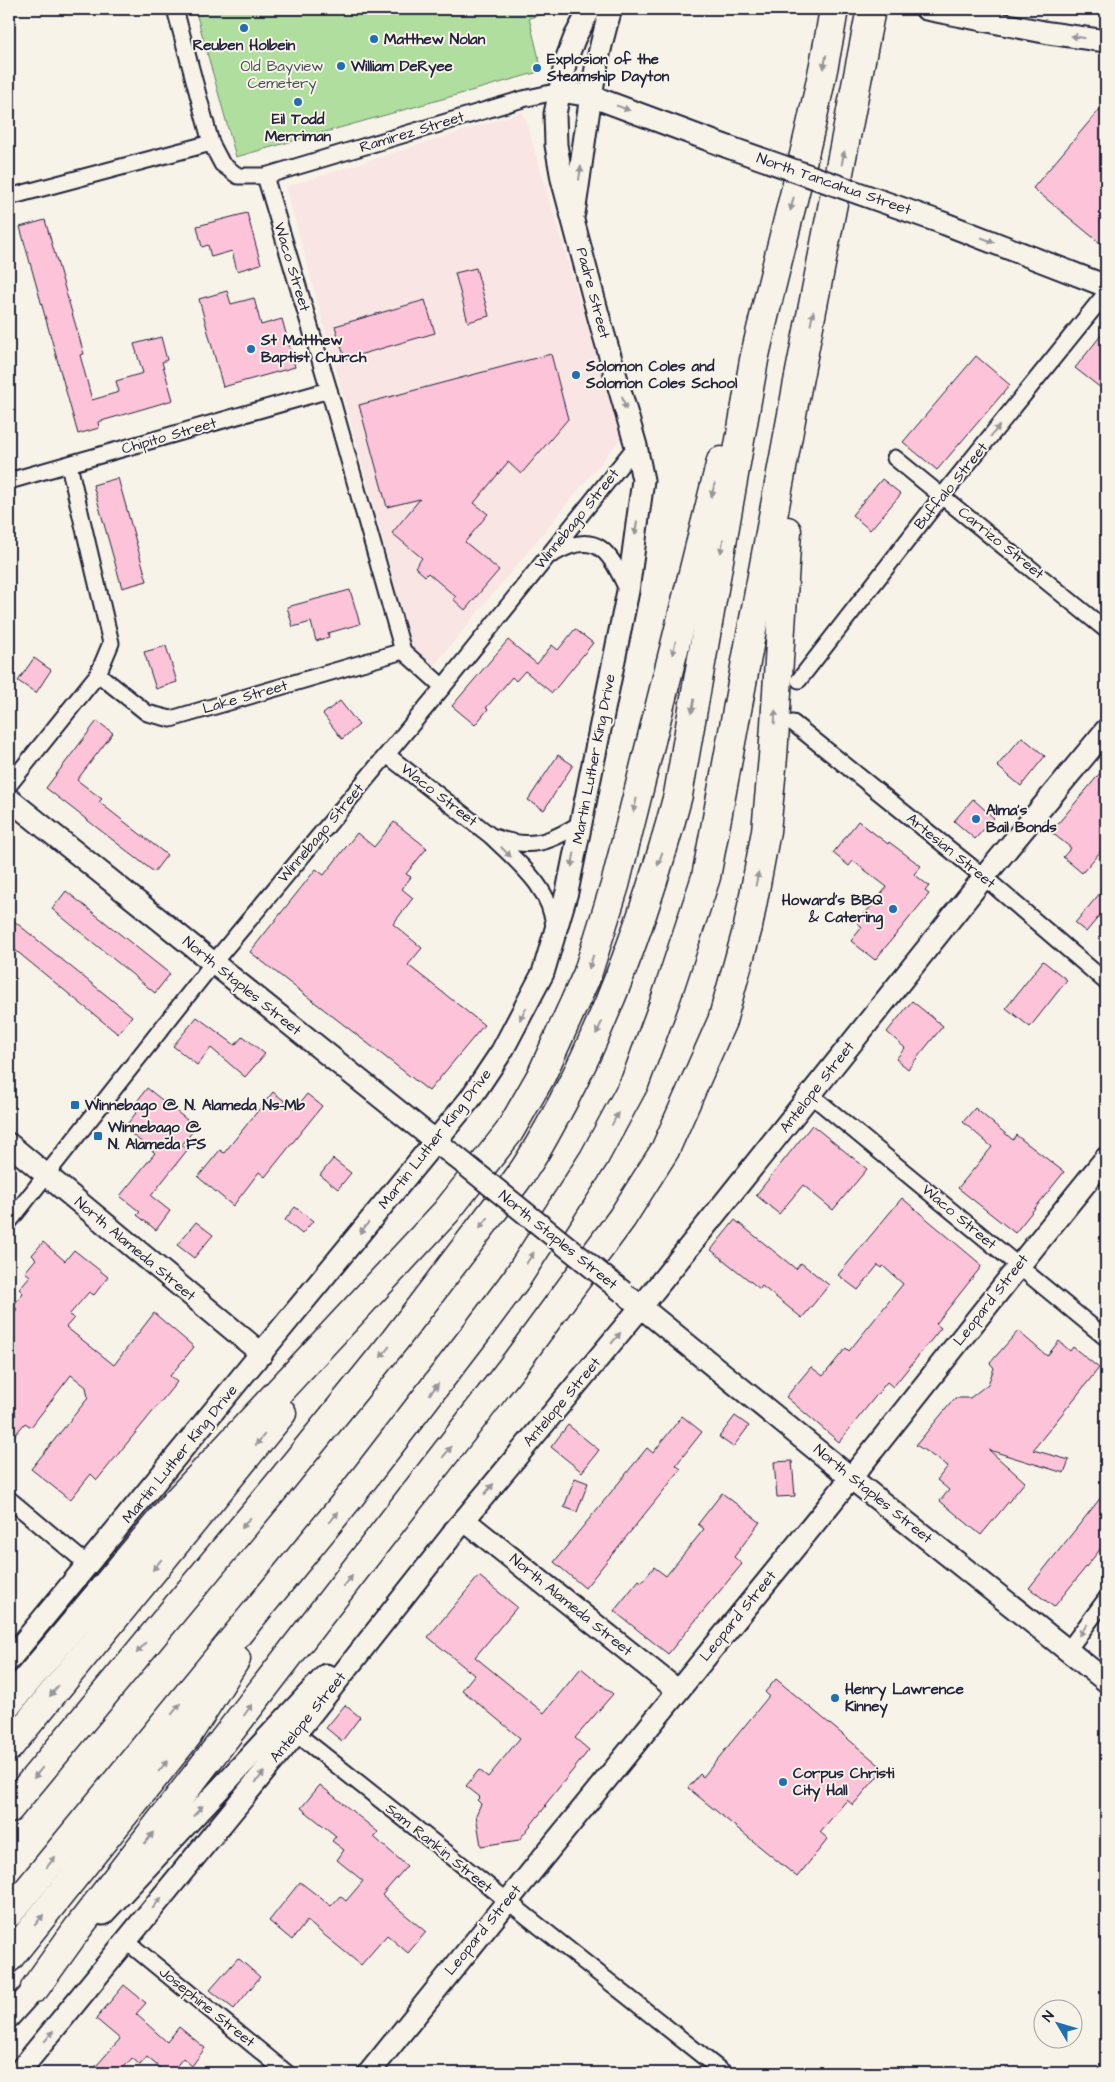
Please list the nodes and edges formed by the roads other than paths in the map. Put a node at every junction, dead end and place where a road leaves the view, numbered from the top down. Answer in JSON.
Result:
{"nodes":[{"id":1,"x":175,"y":9,"type":"edge"},
{"id":2,"x":590,"y":9,"type":"edge"},
{"id":3,"x":611,"y":9,"type":"edge"},
{"id":4,"x":834,"y":9,"type":"edge"},
{"id":5,"x":871,"y":9,"type":"edge"},
{"id":6,"x":926,"y":9,"type":"edge"},
{"id":7,"x":1106,"y":41,"type":"edge"},
{"id":8,"x":560,"y":91,"type":"junction"},
{"id":9,"x":591,"y":96,"type":"junction"},
{"id":10,"x":211,"y":143,"type":"junction"},
{"id":11,"x":265,"y":176,"type":"junction"},
{"id":12,"x":9,"y":197,"type":"edge"},
{"id":13,"x":573,"y":221,"type":"junction"},
{"id":14,"x":1106,"y":286,"type":"edge"},
{"id":15,"x":1106,"y":293,"type":"edge"},
{"id":16,"x":806,"y":345,"type":"junction"},
{"id":17,"x":754,"y":360,"type":"junction"},
{"id":18,"x":329,"y":390,"type":"junction"},
{"id":19,"x":636,"y":446,"type":"junction"},
{"id":20,"x":895,"y":458,"type":"dead end"},
{"id":21,"x":69,"y":465,"type":"junction"},
{"id":22,"x":643,"y":480,"type":"joint"},
{"id":23,"x":9,"y":481,"type":"edge"},
{"id":24,"x":942,"y":496,"type":"junction"},
{"id":25,"x":547,"y":557,"type":"junction"},
{"id":26,"x":628,"y":591,"type":"junction"},
{"id":27,"x":1106,"y":630,"type":"edge"},
{"id":28,"x":403,"y":651,"type":"junction"},
{"id":29,"x":98,"y":674,"type":"junction"},
{"id":30,"x":799,"y":680,"type":"dead end"},
{"id":31,"x":443,"y":687,"type":"junction"},
{"id":32,"x":794,"y":723,"type":"dead end"},
{"id":33,"x":1106,"y":730,"type":"edge"},
{"id":34,"x":387,"y":754,"type":"junction"},
{"id":35,"x":9,"y":785,"type":"edge"},
{"id":36,"x":9,"y":799,"type":"edge"},
{"id":37,"x":581,"y":823,"type":"junction"},
{"id":38,"x":491,"y":836,"type":"junction"},
{"id":39,"x":984,"y":877,"type":"junction"},
{"id":40,"x":554,"y":937,"type":"junction"},
{"id":41,"x":214,"y":962,"type":"junction"},
{"id":42,"x":1106,"y":982,"type":"edge"},
{"id":43,"x":812,"y":1095,"type":"junction"},
{"id":44,"x":9,"y":1144,"type":"edge"},
{"id":45,"x":443,"y":1147,"type":"junction"},
{"id":46,"x":1106,"y":1158,"type":"edge"},
{"id":47,"x":46,"y":1174,"type":"junction"},
{"id":48,"x":446,"y":1212,"type":"junction"},
{"id":49,"x":9,"y":1222,"type":"edge"},
{"id":50,"x":1018,"y":1266,"type":"junction"},
{"id":51,"x":641,"y":1307,"type":"junction"},
{"id":52,"x":1106,"y":1338,"type":"edge"},
{"id":53,"x":262,"y":1354,"type":"junction"},
{"id":54,"x":851,"y":1478,"type":"junction"},
{"id":55,"x":9,"y":1499,"type":"edge"},
{"id":56,"x":464,"y":1520,"type":"junction"},
{"id":57,"x":303,"y":1554,"type":"junction"},
{"id":58,"x":88,"y":1565,"type":"junction"},
{"id":59,"x":1106,"y":1600,"type":"edge"},
{"id":60,"x":1068,"y":1650,"type":"junction"},
{"id":61,"x":9,"y":1660,"type":"edge"},
{"id":62,"x":1106,"y":1681,"type":"edge"},
{"id":63,"x":677,"y":1690,"type":"junction"},
{"id":64,"x":9,"y":1702,"type":"edge"},
{"id":65,"x":296,"y":1733,"type":"junction"},
{"id":66,"x":9,"y":1747,"type":"edge"},
{"id":67,"x":9,"y":1809,"type":"edge"},
{"id":68,"x":506,"y":1901,"type":"junction"},
{"id":69,"x":9,"y":1914,"type":"edge"},
{"id":70,"x":126,"y":1941,"type":"junction"},
{"id":71,"x":9,"y":1958,"type":"edge"},
{"id":72,"x":34,"y":1988,"type":"junction"},
{"id":73,"x":9,"y":2017,"type":"edge"},
{"id":74,"x":18,"y":2073,"type":"edge"},
{"id":75,"x":287,"y":2073,"type":"edge"},
{"id":76,"x":369,"y":2073,"type":"edge"},
{"id":77,"x":724,"y":2073,"type":"edge"}],
"edges":[{"from":1,"to":10,"type":"street"},
{"from":2,"to":8,"type":"main road","name":"Padre Street"},
{"from":3,"to":9,"type":"main road","name":"Padre Street"},
{"from":4,"to":17,"type":"highway","one_way":true},
{"from":16,"to":5,"type":"highway","one_way":true},
{"from":7,"to":6,"type":"main road","one_way":true},
{"from":8,"to":9,"type":"main road","name":"North Tancahua Street"},
{"from":8,"to":11,"type":"street","name":"Ramirez Street"},
{"from":8,"to":13,"type":"main road","name":"Padre Street"},
{"from":13,"to":9,"type":"main road","name":"Padre Street","one_way":true},
{"from":9,"to":14,"type":"main road","name":"North Tancahua Street","one_way":true,"bridge":true},
{"from":10,"to":11,"type":"street"},
{"from":10,"to":12,"type":"street"},
{"from":11,"to":18,"type":"street","name":"Waco Street"},
{"from":13,"to":19,"type":"main road","name":"Padre Street","one_way":true},
{"from":24,"to":15,"type":"street","name":"Buffalo Street","one_way":true},
{"from":57,"to":16,"type":"highway","one_way":true},
{"from":72,"to":16,"type":"highway","one_way":true},
{"from":17,"to":48,"type":"highway","one_way":true},
{"from":17,"to":67,"type":"highway","one_way":true},
{"from":18,"to":21,"type":"street","name":"Chipito Street"},
{"from":18,"to":28,"type":"street","name":"Waco Street"},
{"from":19,"to":22,"type":"main road","name":"Padre Street"},
{"from":19,"to":25,"type":"street","name":"Winnebago Street"},
{"from":20,"to":24,"type":"street","name":"Carrizo Street"},
{"from":21,"to":23,"type":"street","name":"Chipito Street"},
{"from":21,"to":29,"type":"street"},
{"from":22,"to":26,"type":"main road","name":"Martin Luther King Drive","one_way":true},
{"from":24,"to":27,"type":"street","name":"Carrizo Street"},
{"from":24,"to":30,"type":"street","name":"Buffalo Street"},
{"from":25,"to":26,"type":"street"},
{"from":25,"to":31,"type":"street","name":"Winnebago Street"},
{"from":26,"to":37,"type":"main road","name":"Martin Luther King Drive"},
{"from":28,"to":29,"type":"street","name":"Lake Street"},
{"from":28,"to":31,"type":"street"},
{"from":29,"to":35,"type":"street"},
{"from":31,"to":34,"type":"street","name":"Winnebago Street"},
{"from":32,"to":39,"type":"street","name":"Artesian Street"},
{"from":33,"to":39,"type":"main road","name":"Antelope Street"},
{"from":34,"to":38,"type":"street","name":"Waco Street"},
{"from":34,"to":41,"type":"street","name":"Winnebago Street"},
{"from":36,"to":41,"type":"main road","name":"North Staples Street"},
{"from":37,"to":38,"type":"street","name":"Waco Street"},
{"from":37,"to":40,"type":"main road","name":"Martin Luther King Drive","one_way":true},
{"from":38,"to":40,"type":"street","name":"Waco Street","one_way":true},
{"from":39,"to":42,"type":"street","name":"Artesian Street"},
{"from":39,"to":43,"type":"main road","name":"Antelope Street"},
{"from":40,"to":45,"type":"main road","name":"Martin Luther King Drive","one_way":true},
{"from":41,"to":45,"type":"main road","name":"North Staples Street"},
{"from":41,"to":47,"type":"street","name":"Winnebago Street"},
{"from":43,"to":50,"type":"street","name":"Waco Street"},
{"from":43,"to":51,"type":"main road","name":"Antelope Street"},
{"from":44,"to":47,"type":"main road","name":"North Alameda Street"},
{"from":45,"to":51,"type":"main road","name":"North Staples Street","bridge":true},
{"from":45,"to":53,"type":"main road","name":"Martin Luther King Drive","one_way":true},
{"from":46,"to":50,"type":"main road","name":"Leopard Street"},
{"from":47,"to":49,"type":"street","name":"Winnebago Street"},
{"from":47,"to":53,"type":"main road","name":"North Alameda Street"},
{"from":48,"to":64,"type":"highway"},
{"from":48,"to":66,"type":"highway","one_way":true},
{"from":50,"to":52,"type":"street","name":"Waco Street"},
{"from":50,"to":54,"type":"main road","name":"Leopard Street"},
{"from":51,"to":54,"type":"main road","name":"North Staples Street"},
{"from":56,"to":51,"type":"main road","name":"Antelope Street","one_way":true},
{"from":53,"to":58,"type":"main road","name":"Martin Luther King Drive"},
{"from":54,"to":60,"type":"main road","name":"North Staples Street"},
{"from":54,"to":63,"type":"main road","name":"Leopard Street"},
{"from":55,"to":58,"type":"street"},
{"from":56,"to":63,"type":"main road","name":"North Alameda Street"},
{"from":56,"to":65,"type":"main road","name":"Antelope Street"},
{"from":72,"to":56,"type":"main road","one_way":true},
{"from":69,"to":57,"type":"highway","one_way":true},
{"from":71,"to":57,"type":"highway","one_way":true},
{"from":58,"to":61,"type":"main road","name":"Martin Luther King Drive"},
{"from":59,"to":60,"type":"street","one_way":true},
{"from":60,"to":62,"type":"main road","name":"North Staples Street"},
{"from":63,"to":68,"type":"main road","name":"Leopard Street"},
{"from":65,"to":68,"type":"street","name":"Sam Rankin Street"},
{"from":70,"to":65,"type":"main road","name":"Antelope Street","one_way":true},
{"from":68,"to":76,"type":"main road","name":"Leopard Street"},
{"from":68,"to":77,"type":"street","name":"Sam Rankin Street"},
{"from":74,"to":70,"type":"main road","name":"Antelope Street","one_way":true},
{"from":70,"to":75,"type":"street","name":"Josephine Street"},
{"from":72,"to":73,"type":"main road"}]}
